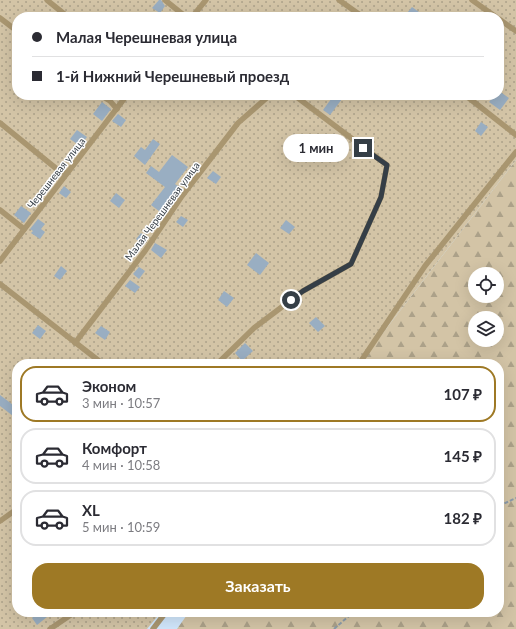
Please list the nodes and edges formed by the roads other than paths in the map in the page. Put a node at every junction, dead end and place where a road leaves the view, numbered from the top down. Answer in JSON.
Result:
{"nodes":[{"id":1,"x":47,"y":0,"type":"edge"},
{"id":2,"x":165,"y":0,"type":"edge"},
{"id":3,"x":206,"y":0,"type":"edge"},
{"id":4,"x":339,"y":0,"type":"edge"},
{"id":5,"x":472,"y":0,"type":"edge"},
{"id":6,"x":62,"y":12,"type":"edge"},
{"id":7,"x":180,"y":12,"type":"edge"},
{"id":8,"x":196,"y":12,"type":"edge"},
{"id":9,"x":357,"y":12,"type":"edge"},
{"id":10,"x":489,"y":12,"type":"edge"},
{"id":11,"x":0,"y":18,"type":"edge"},
{"id":12,"x":504,"y":23,"type":"edge"},
{"id":13,"x":12,"y":27,"type":"edge"},
{"id":14,"x":516,"y":31,"type":"edge"},
{"id":15,"x":108,"y":100,"type":"edge"},
{"id":16,"x":124,"y":100,"type":"edge"},
{"id":17,"x":264,"y":100,"type":"edge"},
{"id":18,"x":301,"y":100,"type":"edge"},
{"id":19,"x":471,"y":100,"type":"edge"},
{"id":20,"x":117,"y":110,"type":"junction"},
{"id":21,"x":0,"y":122,"type":"edge"},
{"id":22,"x":516,"y":135,"type":"edge"},
{"id":23,"x":516,"y":152,"type":"edge"},
{"id":24,"x":67,"y":173,"type":"junction"},
{"id":25,"x":0,"y":210,"type":"edge"},
{"id":26,"x":24,"y":229,"type":"junction"},
{"id":27,"x":0,"y":262,"type":"edge"},
{"id":28,"x":0,"y":284,"type":"edge"},
{"id":29,"x":76,"y":343,"type":"junction"},
{"id":30,"x":97,"y":359,"type":"edge"},
{"id":31,"x":222,"y":359,"type":"edge"},
{"id":32,"x":362,"y":359,"type":"edge"},
{"id":33,"x":12,"y":513,"type":"edge"},
{"id":34,"x":0,"y":521,"type":"edge"},
{"id":35,"x":68,"y":617,"type":"edge"},
{"id":36,"x":162,"y":617,"type":"edge"},
{"id":37,"x":50,"y":629,"type":"edge"},
{"id":38,"x":153,"y":629,"type":"edge"}],
"edges":[{"from":1,"to":6,"type":"lane"},
{"from":2,"to":7,"type":"lane"},
{"from":3,"to":8,"type":"lane"},
{"from":4,"to":9,"type":"lane"},
{"from":5,"to":10,"type":"lane"},
{"from":11,"to":13,"type":"lane"},
{"from":12,"to":14,"type":"lane"},
{"from":15,"to":20,"type":"lane"},
{"from":16,"to":20,"type":"lane","name":"Черешневая улица"},
{"from":17,"to":29,"type":"lane","name":"Малая Черешневая улица"},
{"from":18,"to":31,"type":"lane"},
{"from":19,"to":22,"type":"lane"},
{"from":20,"to":24,"type":"lane","name":"Черешневая улица"},
{"from":21,"to":24,"type":"lane"},
{"from":23,"to":32,"type":"lane"},
{"from":24,"to":26,"type":"lane","name":"Черешневая улица"},
{"from":25,"to":26,"type":"lane"},
{"from":26,"to":27,"type":"lane","name":"Черешневая улица"},
{"from":28,"to":29,"type":"lane"},
{"from":29,"to":30,"type":"lane"},
{"from":33,"to":34,"type":"lane"},
{"from":35,"to":37,"type":"lane"},
{"from":36,"to":38,"type":"lane"}]}
